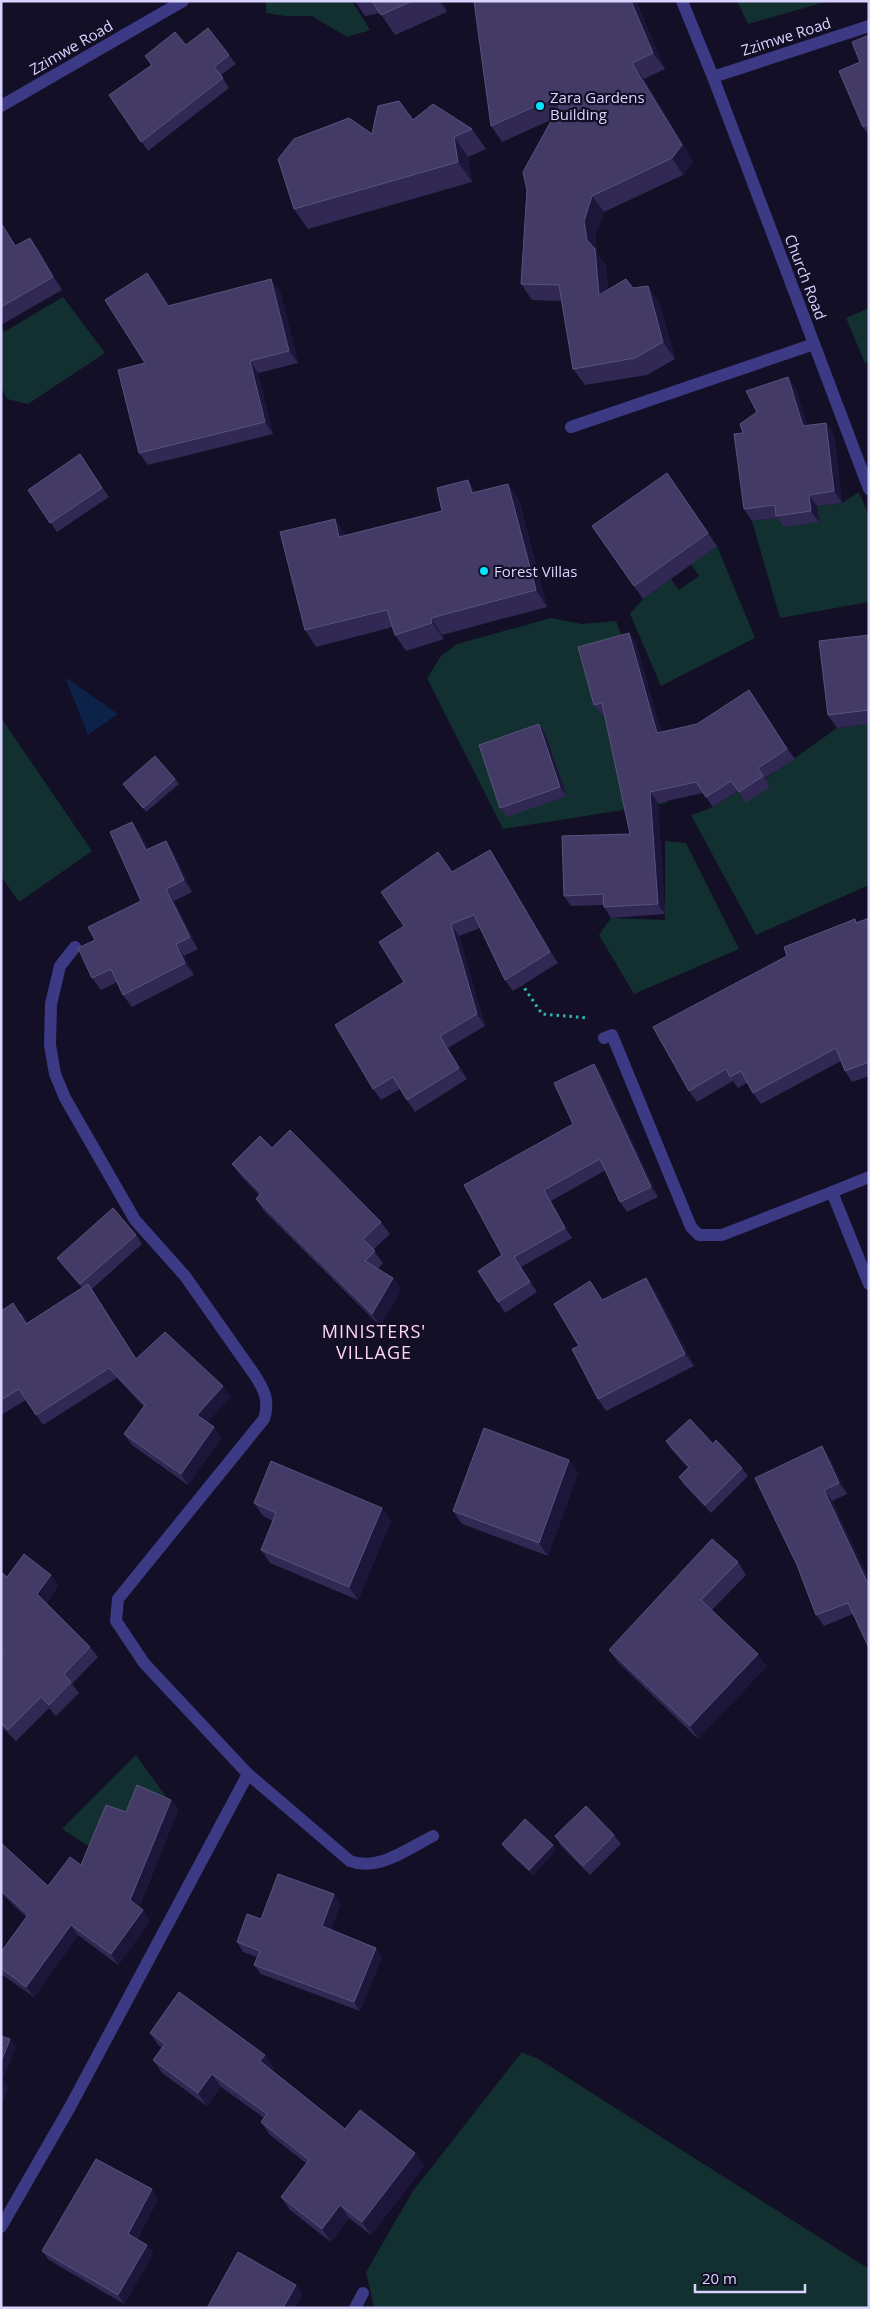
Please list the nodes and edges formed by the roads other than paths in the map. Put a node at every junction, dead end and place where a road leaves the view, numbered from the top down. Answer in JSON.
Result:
{"nodes":[{"id":1,"x":183,"y":1,"type":"edge"},
{"id":2,"x":682,"y":1,"type":"edge"},
{"id":3,"x":869,"y":26,"type":"edge"},
{"id":4,"x":713,"y":77,"type":"junction"},
{"id":5,"x":1,"y":106,"type":"edge"},
{"id":6,"x":814,"y":344,"type":"junction"},
{"id":7,"x":571,"y":427,"type":"dead end"},
{"id":8,"x":869,"y":489,"type":"edge"},
{"id":9,"x":75,"y":947,"type":"dead end"},
{"id":10,"x":608,"y":1037,"type":"road end"},
{"id":11,"x":869,"y":1177,"type":"edge"},
{"id":12,"x":832,"y":1192,"type":"junction"},
{"id":13,"x":869,"y":1284,"type":"edge"},
{"id":14,"x":248,"y":1774,"type":"junction"},
{"id":15,"x":433,"y":1836,"type":"dead end"},
{"id":16,"x":1,"y":2227,"type":"edge"},
{"id":17,"x":363,"y":2293,"type":"dead end"},
{"id":18,"x":355,"y":2308,"type":"edge"}],
"edges":[{"from":1,"to":5,"type":"street","name":"Zzimwe Road"},
{"from":2,"to":4,"type":"street","name":"Church Road"},
{"from":3,"to":4,"type":"street","name":"Zzimwe Road"},
{"from":4,"to":6,"type":"street","name":"Church Road"},
{"from":6,"to":7,"type":"street"},
{"from":6,"to":8,"type":"street","name":"Church Road"},
{"from":9,"to":14,"type":"street"},
{"from":10,"to":12,"type":"street"},
{"from":11,"to":12,"type":"street"},
{"from":12,"to":13,"type":"street"},
{"from":14,"to":15,"type":"street"},
{"from":14,"to":16,"type":"street"},
{"from":17,"to":18,"type":"street"}]}
